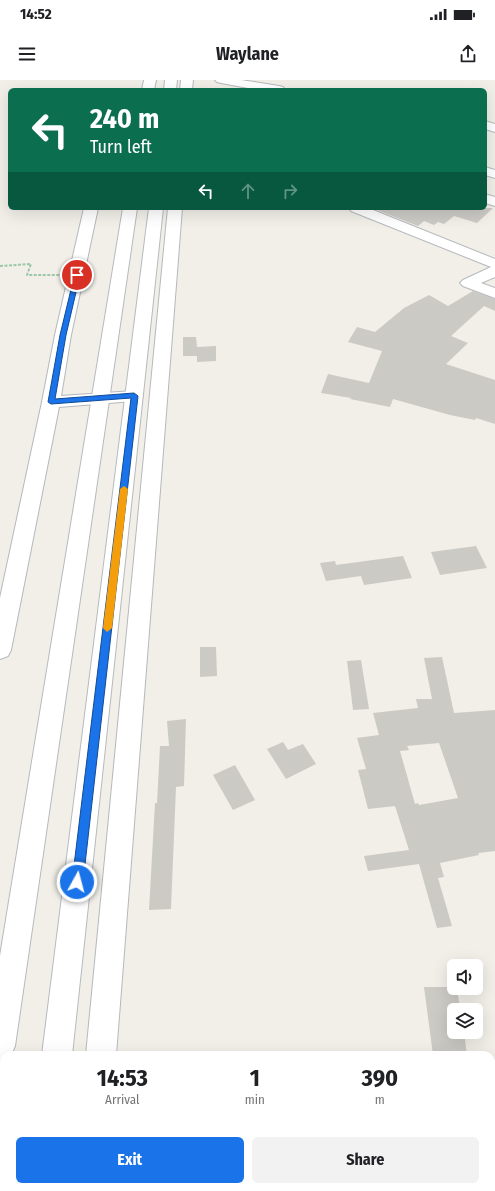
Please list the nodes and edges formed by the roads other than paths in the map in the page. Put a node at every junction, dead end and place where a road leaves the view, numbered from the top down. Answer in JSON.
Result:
{"nodes":[{"id":1,"x":221,"y":80,"type":"edge"},
{"id":2,"x":267,"y":88,"type":"edge"},
{"id":3,"x":91,"y":210,"type":"edge"},
{"id":4,"x":130,"y":210,"type":"edge"},
{"id":5,"x":156,"y":210,"type":"edge"},
{"id":6,"x":175,"y":210,"type":"edge"},
{"id":7,"x":361,"y":210,"type":"edge"},
{"id":8,"x":495,"y":264,"type":"edge"},
{"id":9,"x":495,"y":271,"type":"edge"},
{"id":10,"x":495,"y":293,"type":"edge"},
{"id":11,"x":134,"y":396,"type":"junction"},
{"id":12,"x":101,"y":399,"type":"junction"},
{"id":13,"x":51,"y":402,"type":"junction"},
{"id":14,"x":0,"y":650,"type":"edge"},
{"id":15,"x":0,"y":1046,"type":"edge"},
{"id":16,"x":57,"y":1051,"type":"edge"},
{"id":17,"x":101,"y":1051,"type":"edge"}],
"edges":[{"from":1,"to":2,"type":"street"},
{"from":3,"to":13,"type":"street"},
{"from":4,"to":12,"type":"street"},
{"from":5,"to":11,"type":"street"},
{"from":6,"to":17,"type":"street"},
{"from":7,"to":8,"type":"street"},
{"from":9,"to":10,"type":"street"},
{"from":11,"to":12,"type":"street"},
{"from":11,"to":16,"type":"street"},
{"from":12,"to":13,"type":"street"},
{"from":12,"to":15,"type":"street"},
{"from":13,"to":14,"type":"street"}]}
